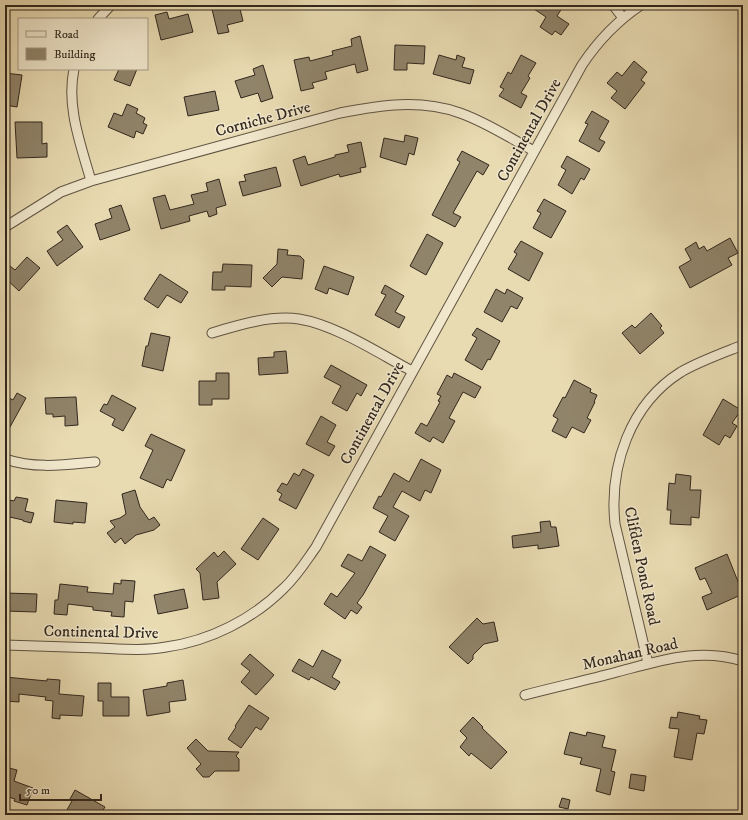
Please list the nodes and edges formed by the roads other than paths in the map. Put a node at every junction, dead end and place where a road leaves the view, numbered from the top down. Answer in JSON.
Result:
{"nodes":[{"id":1,"x":112,"y":5,"type":"edge"},
{"id":2,"x":613,"y":5,"type":"edge"},
{"id":3,"x":641,"y":5,"type":"edge"},
{"id":4,"x":99,"y":18,"type":"edge"},
{"id":5,"x":623,"y":18,"type":"junction"},
{"id":6,"x":74,"y":70,"type":"edge"},
{"id":7,"x":534,"y":151,"type":"junction"},
{"id":8,"x":91,"y":181,"type":"junction"},
{"id":9,"x":5,"y":227,"type":"edge"},
{"id":10,"x":212,"y":333,"type":"dead end"},
{"id":11,"x":743,"y":345,"type":"edge"},
{"id":12,"x":412,"y":371,"type":"junction"},
{"id":13,"x":5,"y":459,"type":"edge"},
{"id":14,"x":95,"y":462,"type":"dead end"},
{"id":15,"x":5,"y":645,"type":"edge"},
{"id":16,"x":743,"y":661,"type":"edge"},
{"id":17,"x":648,"y":663,"type":"junction"},
{"id":18,"x":525,"y":695,"type":"dead end"}],
"edges":[{"from":1,"to":4,"type":"street"},
{"from":2,"to":5,"type":"street"},
{"from":3,"to":5,"type":"street","name":"Continental Drive"},
{"from":5,"to":7,"type":"street","name":"Continental Drive"},
{"from":6,"to":8,"type":"street"},
{"from":7,"to":8,"type":"street","name":"Corniche Drive"},
{"from":7,"to":12,"type":"street","name":"Continental Drive"},
{"from":8,"to":9,"type":"street","name":"Corniche Drive"},
{"from":10,"to":12,"type":"street"},
{"from":11,"to":17,"type":"street","name":"Clifden Pond Road"},
{"from":12,"to":15,"type":"street","name":"Continental Drive"},
{"from":13,"to":14,"type":"street"},
{"from":16,"to":17,"type":"street","name":"Monahan Road"},
{"from":17,"to":18,"type":"street","name":"Monahan Road"}]}
